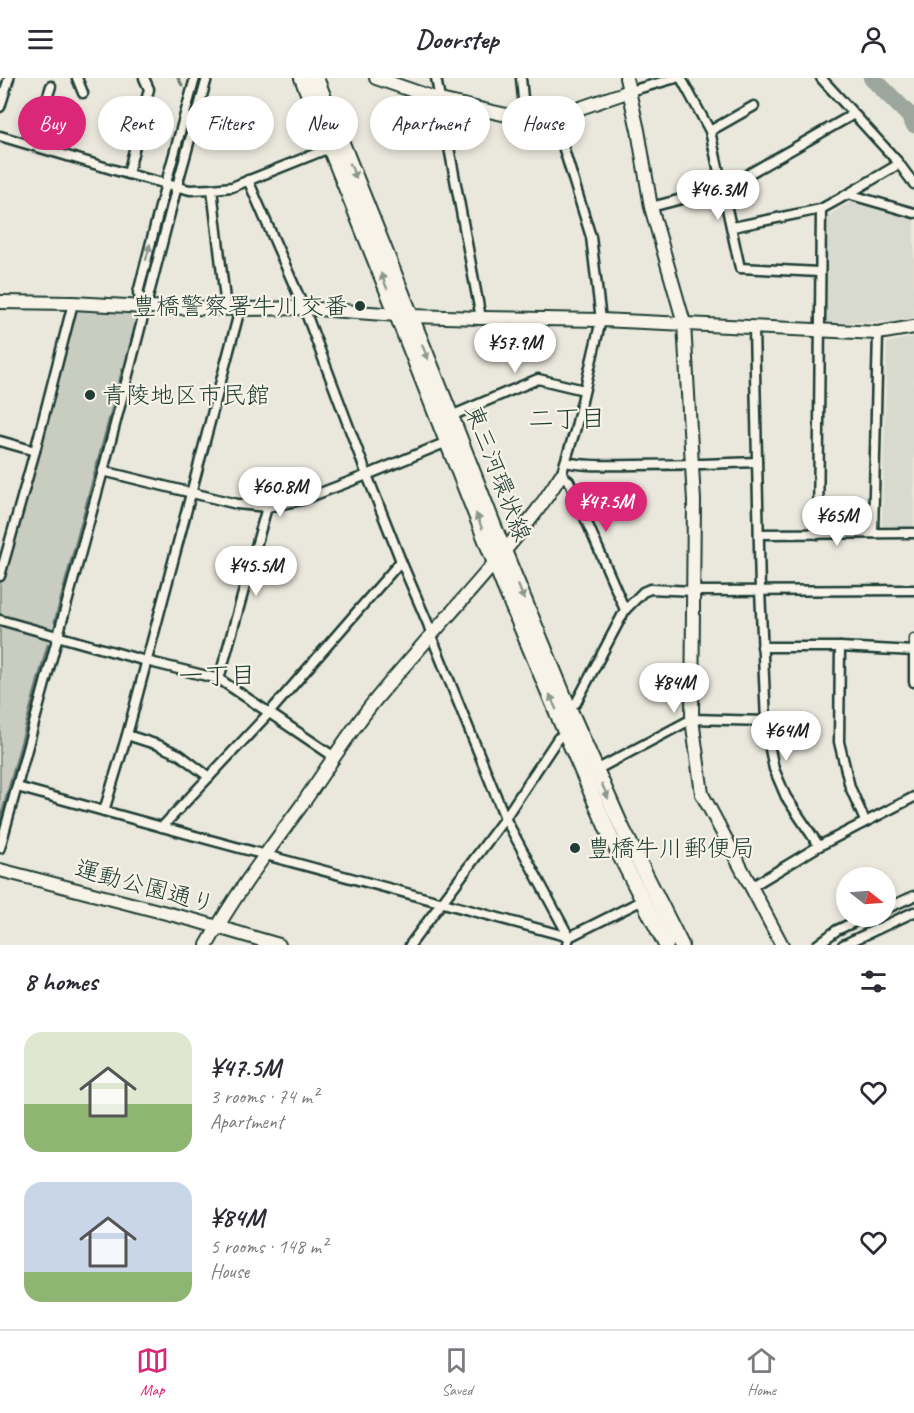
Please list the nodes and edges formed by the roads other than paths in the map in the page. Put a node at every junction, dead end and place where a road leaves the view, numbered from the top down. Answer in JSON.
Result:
{"nodes":[{"id":1,"x":9,"y":78,"type":"edge"},
{"id":2,"x":77,"y":78,"type":"edge"},
{"id":3,"x":144,"y":78,"type":"edge"},
{"id":4,"x":195,"y":78,"type":"edge"},
{"id":5,"x":207,"y":78,"type":"edge"},
{"id":6,"x":302,"y":78,"type":"edge"},
{"id":7,"x":316,"y":78,"type":"edge"},
{"id":8,"x":376,"y":78,"type":"edge"},
{"id":9,"x":436,"y":78,"type":"edge"},
{"id":10,"x":521,"y":78,"type":"edge"},
{"id":11,"x":626,"y":78,"type":"edge"},
{"id":12,"x":676,"y":78,"type":"edge"},
{"id":13,"x":681,"y":78,"type":"edge"},
{"id":14,"x":820,"y":78,"type":"edge"},
{"id":15,"x":51,"y":86,"type":"dead end"},
{"id":16,"x":630,"y":91,"type":"junction"},
{"id":17,"x":83,"y":93,"type":"dead end"},
{"id":18,"x":48,"y":96,"type":"edge"},
{"id":19,"x":311,"y":96,"type":"edge"},
{"id":20,"x":321,"y":96,"type":"edge"},
{"id":21,"x":428,"y":96,"type":"edge"},
{"id":22,"x":439,"y":96,"type":"edge"},
{"id":23,"x":523,"y":96,"type":"edge"},
{"id":24,"x":585,"y":106,"type":"edge"},
{"id":25,"x":754,"y":106,"type":"dead end"},
{"id":26,"x":0,"y":107,"type":"edge"},
{"id":27,"x":854,"y":114,"type":"junction"},
{"id":28,"x":710,"y":131,"type":"junction"},
{"id":29,"x":0,"y":136,"type":"edge"},
{"id":30,"x":18,"y":142,"type":"edge"},
{"id":31,"x":46,"y":150,"type":"edge"},
{"id":32,"x":323,"y":150,"type":"edge"},
{"id":33,"x":338,"y":150,"type":"edge"},
{"id":34,"x":450,"y":150,"type":"edge"},
{"id":35,"x":564,"y":150,"type":"edge"},
{"id":36,"x":899,"y":164,"type":"junction"},
{"id":37,"x":128,"y":174,"type":"junction"},
{"id":38,"x":248,"y":180,"type":"junction"},
{"id":39,"x":166,"y":183,"type":"junction"},
{"id":40,"x":914,"y":184,"type":"edge"},
{"id":41,"x":177,"y":186,"type":"junction"},
{"id":42,"x":724,"y":188,"type":"junction"},
{"id":43,"x":212,"y":189,"type":"junction"},
{"id":44,"x":848,"y":194,"type":"junction"},
{"id":45,"x":914,"y":202,"type":"edge"},
{"id":46,"x":651,"y":207,"type":"junction"},
{"id":47,"x":820,"y":209,"type":"junction"},
{"id":48,"x":912,"y":213,"type":"edge"},
{"id":49,"x":733,"y":227,"type":"junction"},
{"id":50,"x":819,"y":272,"type":"junction"},
{"id":51,"x":0,"y":302,"type":"edge"},
{"id":52,"x":73,"y":303,"type":"junction"},
{"id":53,"x":146,"y":307,"type":"junction"},
{"id":54,"x":226,"y":308,"type":"junction"},
{"id":55,"x":304,"y":308,"type":"junction"},
{"id":56,"x":240,"y":309,"type":"junction"},
{"id":57,"x":404,"y":315,"type":"junction"},
{"id":58,"x":482,"y":318,"type":"junction"},
{"id":59,"x":601,"y":320,"type":"junction"},
{"id":60,"x":684,"y":323,"type":"junction"},
{"id":61,"x":914,"y":327,"type":"edge"},
{"id":62,"x":754,"y":328,"type":"junction"},
{"id":63,"x":819,"y":331,"type":"junction"},
{"id":64,"x":878,"y":333,"type":"junction"},
{"id":65,"x":584,"y":390,"type":"junction"},
{"id":66,"x":451,"y":416,"type":"junction"},
{"id":67,"x":0,"y":441,"type":"edge"},
{"id":68,"x":447,"y":442,"type":"junction"},
{"id":69,"x":35,"y":451,"type":"junction"},
{"id":70,"x":757,"y":462,"type":"junction"},
{"id":71,"x":693,"y":465,"type":"junction"},
{"id":72,"x":564,"y":469,"type":"junction"},
{"id":73,"x":103,"y":471,"type":"junction"},
{"id":74,"x":367,"y":475,"type":"junction"},
{"id":75,"x":191,"y":493,"type":"junction"},
{"id":76,"x":267,"y":507,"type":"junction"},
{"id":77,"x":873,"y":533,"type":"junction"},
{"id":78,"x":914,"y":533,"type":"edge"},
{"id":79,"x":759,"y":534,"type":"junction"},
{"id":80,"x":818,"y":534,"type":"junction"},
{"id":81,"x":504,"y":551,"type":"junction"},
{"id":82,"x":401,"y":561,"type":"junction"},
{"id":83,"x":495,"y":562,"type":"junction"},
{"id":84,"x":0,"y":576,"type":"edge"},
{"id":85,"x":760,"y":590,"type":"junction"},
{"id":86,"x":914,"y":590,"type":"edge"},
{"id":87,"x":694,"y":591,"type":"junction"},
{"id":88,"x":625,"y":610,"type":"junction"},
{"id":89,"x":0,"y":620,"type":"edge"},
{"id":90,"x":432,"y":633,"type":"junction"},
{"id":91,"x":57,"y":636,"type":"junction"},
{"id":92,"x":914,"y":639,"type":"edge"},
{"id":93,"x":762,"y":646,"type":"junction"},
{"id":94,"x":840,"y":647,"type":"junction"},
{"id":95,"x":914,"y":651,"type":"edge"},
{"id":96,"x":146,"y":661,"type":"junction"},
{"id":97,"x":219,"y":680,"type":"junction"},
{"id":98,"x":914,"y":682,"type":"edge"},
{"id":99,"x":568,"y":706,"type":"junction"},
{"id":100,"x":269,"y":713,"type":"junction"},
{"id":101,"x":692,"y":719,"type":"junction"},
{"id":102,"x":766,"y":721,"type":"junction"},
{"id":103,"x":566,"y":734,"type":"junction"},
{"id":104,"x":127,"y":735,"type":"junction"},
{"id":105,"x":333,"y":756,"type":"junction"},
{"id":106,"x":596,"y":770,"type":"junction"},
{"id":107,"x":209,"y":777,"type":"junction"},
{"id":108,"x":17,"y":787,"type":"junction"},
{"id":109,"x":914,"y":797,"type":"edge"},
{"id":110,"x":104,"y":811,"type":"junction"},
{"id":111,"x":505,"y":818,"type":"junction"},
{"id":112,"x":865,"y":821,"type":"junction"},
{"id":113,"x":162,"y":828,"type":"junction"},
{"id":114,"x":819,"y":846,"type":"junction"},
{"id":115,"x":0,"y":848,"type":"edge"},
{"id":116,"x":264,"y":855,"type":"junction"},
{"id":117,"x":0,"y":870,"type":"edge"},
{"id":118,"x":751,"y":887,"type":"junction"},
{"id":119,"x":914,"y":896,"type":"edge"},
{"id":120,"x":642,"y":900,"type":"junction"},
{"id":121,"x":442,"y":904,"type":"junction"},
{"id":122,"x":896,"y":904,"type":"edge"},
{"id":123,"x":914,"y":912,"type":"edge"},
{"id":124,"x":217,"y":927,"type":"junction"},
{"id":125,"x":843,"y":927,"type":"edge"},
{"id":126,"x":568,"y":941,"type":"edge"},
{"id":127,"x":207,"y":945,"type":"edge"},
{"id":128,"x":279,"y":945,"type":"edge"},
{"id":129,"x":410,"y":945,"type":"edge"},
{"id":130,"x":666,"y":945,"type":"edge"},
{"id":131,"x":681,"y":945,"type":"edge"},
{"id":132,"x":782,"y":945,"type":"edge"},
{"id":133,"x":818,"y":945,"type":"edge"},
{"id":134,"x":843,"y":945,"type":"edge"}],
"edges":[{"from":1,"to":26,"type":"street"},
{"from":2,"to":17,"type":"street"},
{"from":3,"to":37,"type":"street"},
{"from":4,"to":39,"type":"street"},
{"from":5,"to":41,"type":"street"},
{"from":6,"to":19,"type":"main road","name":"東三河環状線"},
{"from":7,"to":20,"type":"main road","name":"東三河環状線"},
{"from":8,"to":21,"type":"street"},
{"from":9,"to":22,"type":"street"},
{"from":10,"to":23,"type":"street"},
{"from":11,"to":16,"type":"street"},
{"from":12,"to":16,"type":"street"},
{"from":13,"to":28,"type":"street"},
{"from":14,"to":27,"type":"street"},
{"from":15,"to":18,"type":"street"},
{"from":16,"to":24,"type":"street"},
{"from":16,"to":46,"type":"street"},
{"from":25,"to":28,"type":"street"},
{"from":27,"to":36,"type":"street"},
{"from":27,"to":42,"type":"street"},
{"from":28,"to":42,"type":"street"},
{"from":29,"to":30,"type":"street"},
{"from":31,"to":37,"type":"street"},
{"from":32,"to":38,"type":"street"},
{"from":33,"to":57,"type":"main road","name":"東三河環状線"},
{"from":34,"to":58,"type":"street"},
{"from":35,"to":59,"type":"street"},
{"from":36,"to":40,"type":"street"},
{"from":36,"to":44,"type":"street"},
{"from":37,"to":39,"type":"street"},
{"from":38,"to":43,"type":"street"},
{"from":38,"to":55,"type":"street"},
{"from":39,"to":41,"type":"street"},
{"from":53,"to":39,"type":"street","one_way":true},
{"from":41,"to":43,"type":"street"},
{"from":41,"to":53,"type":"street"},
{"from":42,"to":46,"type":"street"},
{"from":42,"to":49,"type":"street"},
{"from":43,"to":54,"type":"street"},
{"from":44,"to":47,"type":"street"},
{"from":44,"to":48,"type":"street"},
{"from":45,"to":48,"type":"street"},
{"from":46,"to":60,"type":"street"},
{"from":47,"to":49,"type":"street"},
{"from":47,"to":50,"type":"street"},
{"from":49,"to":50,"type":"street"},
{"from":50,"to":63,"type":"street"},
{"from":51,"to":52,"type":"street"},
{"from":52,"to":53,"type":"street"},
{"from":52,"to":69,"type":"street"},
{"from":53,"to":54,"type":"street"},
{"from":53,"to":73,"type":"street"},
{"from":54,"to":56,"type":"street"},
{"from":55,"to":56,"type":"street"},
{"from":55,"to":57,"type":"street"},
{"from":55,"to":74,"type":"street"},
{"from":56,"to":75,"type":"street"},
{"from":57,"to":58,"type":"street"},
{"from":57,"to":66,"type":"main road","name":"東三河環状線","one_way":true},
{"from":57,"to":68,"type":"main road","name":"東三河環状線"},
{"from":58,"to":59,"type":"street"},
{"from":59,"to":60,"type":"street"},
{"from":59,"to":65,"type":"street"},
{"from":60,"to":62,"type":"street"},
{"from":60,"to":71,"type":"street"},
{"from":61,"to":64,"type":"street"},
{"from":62,"to":63,"type":"street"},
{"from":62,"to":70,"type":"street"},
{"from":63,"to":64,"type":"street"},
{"from":63,"to":80,"type":"street"},
{"from":64,"to":77,"type":"street"},
{"from":65,"to":66,"type":"street"},
{"from":65,"to":72,"type":"street"},
{"from":66,"to":81,"type":"main road","name":"東三河環状線"},
{"from":67,"to":69,"type":"street"},
{"from":68,"to":74,"type":"street"},
{"from":83,"to":68,"type":"main road","name":"東三河環状線","one_way":true},
{"from":69,"to":84,"type":"street"},
{"from":70,"to":71,"type":"street"},
{"from":70,"to":79,"type":"street"},
{"from":71,"to":72,"type":"street"},
{"from":71,"to":87,"type":"street"},
{"from":72,"to":81,"type":"street"},
{"from":72,"to":88,"type":"street"},
{"from":73,"to":75,"type":"street"},
{"from":73,"to":91,"type":"street"},
{"from":74,"to":76,"type":"street"},
{"from":74,"to":82,"type":"street"},
{"from":75,"to":76,"type":"street"},
{"from":75,"to":96,"type":"street"},
{"from":76,"to":97,"type":"street"},
{"from":77,"to":78,"type":"street"},
{"from":77,"to":80,"type":"street"},
{"from":79,"to":80,"type":"street"},
{"from":79,"to":85,"type":"street"},
{"from":81,"to":83,"type":"street"},
{"from":81,"to":99,"type":"main road","name":"東三河環状線","one_way":true},
{"from":82,"to":90,"type":"street"},
{"from":82,"to":100,"type":"street"},
{"from":83,"to":90,"type":"street"},
{"from":103,"to":83,"type":"main road","name":"東三河環状線","one_way":true},
{"from":85,"to":86,"type":"street"},
{"from":85,"to":87,"type":"street"},
{"from":85,"to":93,"type":"street"},
{"from":87,"to":88,"type":"street"},
{"from":87,"to":101,"type":"street"},
{"from":88,"to":99,"type":"street"},
{"from":89,"to":91,"type":"street"},
{"from":90,"to":105,"type":"street"},
{"from":90,"to":111,"type":"street"},
{"from":91,"to":96,"type":"street"},
{"from":91,"to":108,"type":"street"},
{"from":92,"to":95,"type":"street"},
{"from":93,"to":94,"type":"street"},
{"from":93,"to":102,"type":"street"},
{"from":94,"to":95,"type":"street"},
{"from":94,"to":112,"type":"street"},
{"from":95,"to":98,"type":"street"},
{"from":96,"to":97,"type":"street"},
{"from":96,"to":104,"type":"street"},
{"from":97,"to":100,"type":"street"},
{"from":99,"to":106,"type":"main road","name":"東三河環状線"},
{"from":100,"to":105,"type":"street"},
{"from":100,"to":107,"type":"street"},
{"from":101,"to":102,"type":"street"},
{"from":101,"to":106,"type":"street"},
{"from":101,"to":118,"type":"street"},
{"from":102,"to":114,"type":"street"},
{"from":103,"to":111,"type":"street"},
{"from":103,"to":120,"type":"main road","name":"東三河環状線"},
{"from":104,"to":107,"type":"street"},
{"from":104,"to":110,"type":"street"},
{"from":105,"to":116,"type":"street"},
{"from":106,"to":131,"type":"main road","name":"東三河環状線","one_way":true},
{"from":107,"to":113,"type":"street"},
{"from":108,"to":110,"type":"street"},
{"from":108,"to":115,"type":"street"},
{"from":109,"to":112,"type":"street"},
{"from":110,"to":113,"type":"street"},
{"from":111,"to":121,"type":"street"},
{"from":111,"to":126,"type":"street"},
{"from":112,"to":114,"type":"street"},
{"from":113,"to":116,"type":"street"},
{"from":114,"to":118,"type":"street"},
{"from":116,"to":121,"type":"street"},
{"from":116,"to":124,"type":"street"},
{"from":117,"to":124,"type":"street","name":"運動公園通り"},
{"from":118,"to":132,"type":"street"},
{"from":119,"to":122,"type":"street"},
{"from":120,"to":126,"type":"street"},
{"from":120,"to":130,"type":"main road","name":"東三河環状線"},
{"from":121,"to":126,"type":"street"},
{"from":121,"to":129,"type":"street"},
{"from":123,"to":134,"type":"street"},
{"from":124,"to":127,"type":"street"},
{"from":124,"to":128,"type":"street","name":"運動公園通り"},
{"from":125,"to":133,"type":"street"}]}
